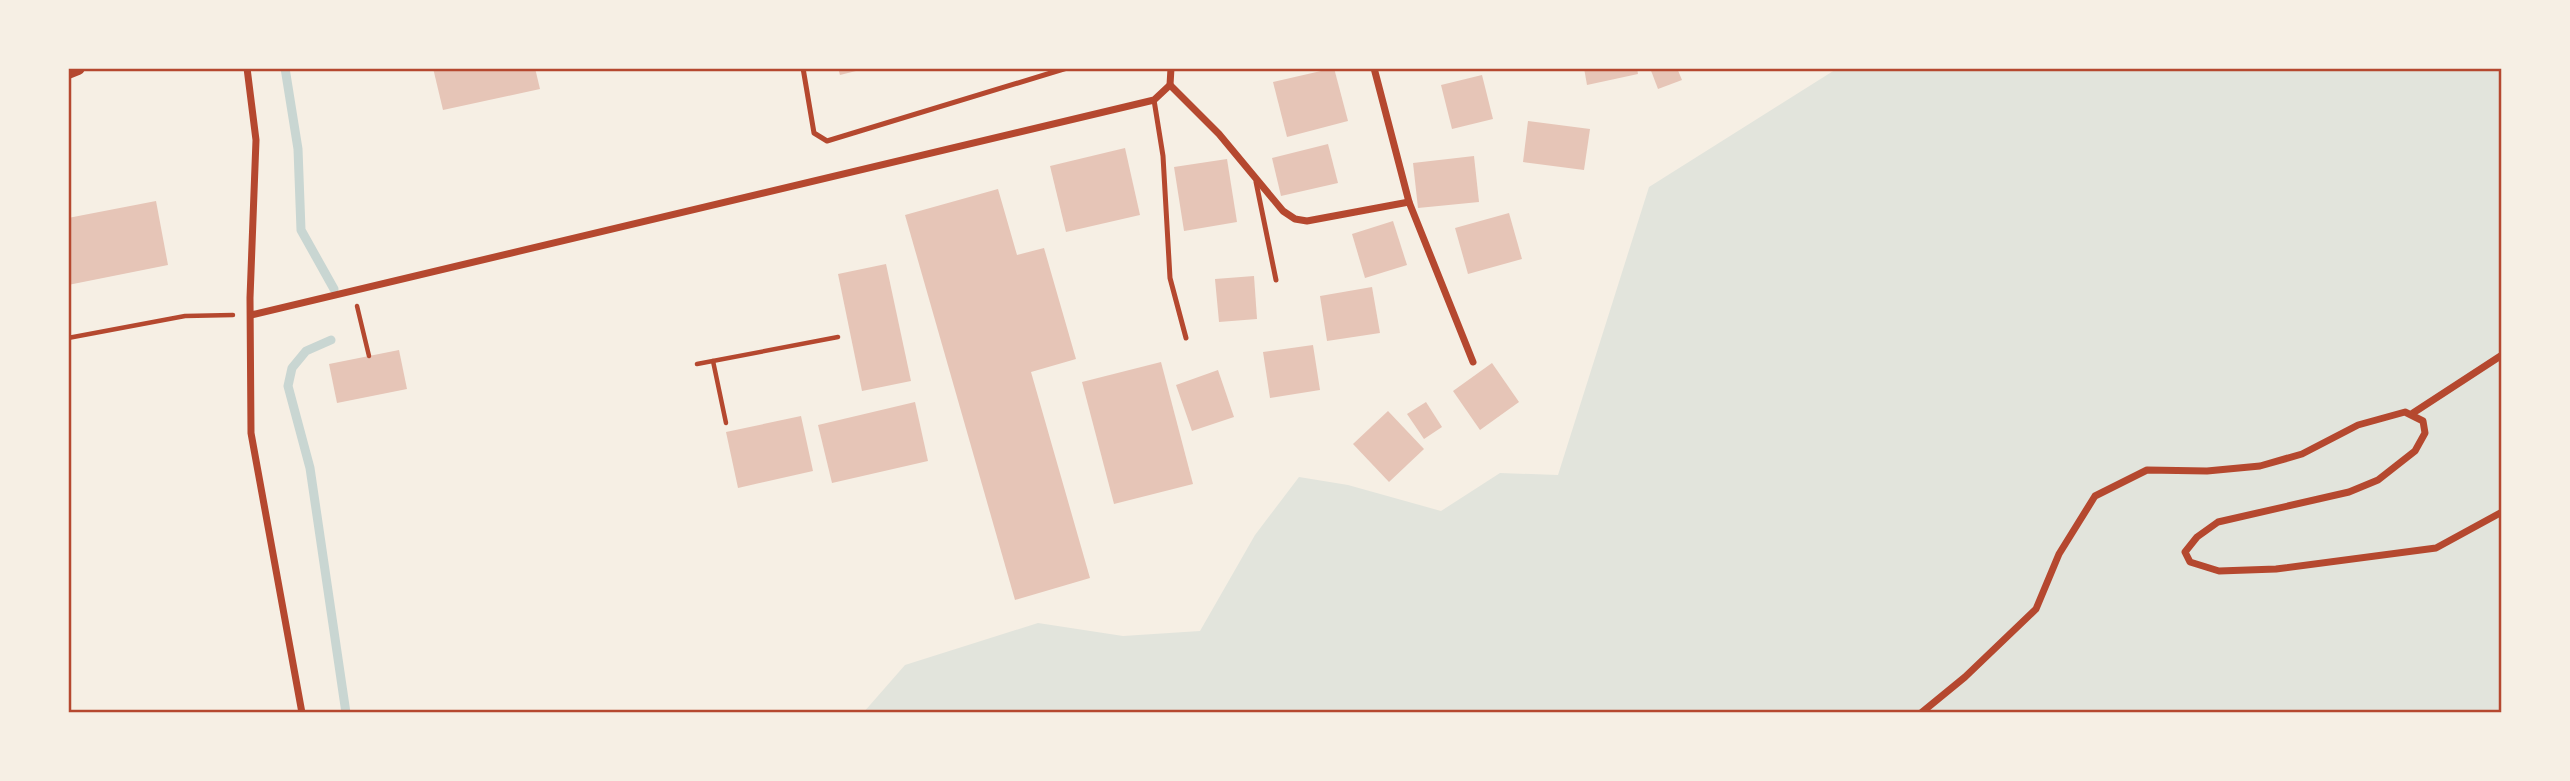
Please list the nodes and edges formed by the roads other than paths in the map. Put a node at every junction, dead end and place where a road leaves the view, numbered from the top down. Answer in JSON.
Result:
{"nodes":[{"id":1,"x":78,"y":68,"type":"edge"},
{"id":2,"x":247,"y":68,"type":"edge"},
{"id":3,"x":803,"y":68,"type":"edge"},
{"id":4,"x":1067,"y":68,"type":"edge"},
{"id":5,"x":1171,"y":68,"type":"edge"},
{"id":6,"x":1374,"y":68,"type":"edge"},
{"id":7,"x":68,"y":72,"type":"edge"},
{"id":8,"x":1170,"y":85,"type":"junction"},
{"id":9,"x":1154,"y":100,"type":"junction"},
{"id":10,"x":1256,"y":182,"type":"junction"},
{"id":11,"x":1409,"y":202,"type":"junction"},
{"id":12,"x":1276,"y":280,"type":"dead end"},
{"id":13,"x":251,"y":315,"type":"junction"},
{"id":14,"x":1186,"y":338,"type":"dead end"},
{"id":15,"x":2502,"y":355,"type":"edge"},
{"id":16,"x":1473,"y":362,"type":"dead end"},
{"id":17,"x":2413,"y":413,"type":"junction"},
{"id":18,"x":2502,"y":512,"type":"edge"},
{"id":19,"x":302,"y":713,"type":"edge"},
{"id":20,"x":1921,"y":713,"type":"edge"}],
"edges":[{"from":1,"to":7,"type":"main road"},
{"from":2,"to":13,"type":"street"},
{"from":3,"to":4,"type":"lane"},
{"from":5,"to":8,"type":"street"},
{"from":6,"to":11,"type":"street"},
{"from":8,"to":9,"type":"street"},
{"from":8,"to":10,"type":"street"},
{"from":9,"to":13,"type":"street"},
{"from":9,"to":14,"type":"lane"},
{"from":10,"to":11,"type":"street"},
{"from":10,"to":12,"type":"lane"},
{"from":11,"to":16,"type":"street"},
{"from":13,"to":19,"type":"street"},
{"from":15,"to":17,"type":"street"},
{"from":17,"to":18,"type":"street"},
{"from":17,"to":20,"type":"street"}]}
